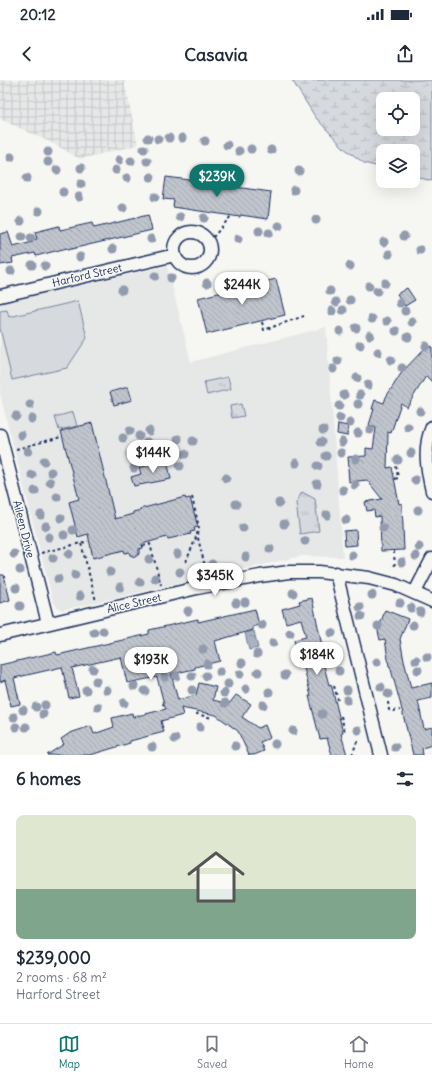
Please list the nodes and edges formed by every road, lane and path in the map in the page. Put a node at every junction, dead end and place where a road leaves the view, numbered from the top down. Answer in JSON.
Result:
{"nodes":[{"id":1,"x":231,"y":216,"type":"dead end"},
{"id":2,"x":208,"y":242,"type":"junction"},
{"id":3,"x":175,"y":255,"type":"junction"},
{"id":4,"x":0,"y":296,"type":"edge"},
{"id":5,"x":304,"y":316,"type":"dead end"},
{"id":6,"x":262,"y":322,"type":"dead end"},
{"id":7,"x":432,"y":427,"type":"edge"},
{"id":8,"x":0,"y":435,"type":"edge"},
{"id":9,"x":61,"y":437,"type":"dead end"},
{"id":10,"x":13,"y":449,"type":"dead end"},
{"id":11,"x":396,"y":466,"type":"dead end"},
{"id":12,"x":395,"y":479,"type":"dead end"},
{"id":13,"x":432,"y":491,"type":"edge"},
{"id":14,"x":192,"y":497,"type":"dead end"},
{"id":15,"x":197,"y":534,"type":"junction"},
{"id":16,"x":88,"y":541,"type":"dead end"},
{"id":17,"x":81,"y":543,"type":"junction"},
{"id":18,"x":143,"y":546,"type":"dead end"},
{"id":19,"x":394,"y":551,"type":"dead end"},
{"id":20,"x":40,"y":554,"type":"dead end"},
{"id":21,"x":432,"y":559,"type":"edge"},
{"id":22,"x":186,"y":562,"type":"dead end"},
{"id":23,"x":395,"y":569,"type":"dead end"},
{"id":24,"x":336,"y":573,"type":"junction"},
{"id":25,"x":208,"y":578,"type":"dead end"},
{"id":26,"x":162,"y":589,"type":"dead end"},
{"id":27,"x":415,"y":592,"type":"junction"},
{"id":28,"x":432,"y":601,"type":"edge"},
{"id":29,"x":97,"y":604,"type":"dead end"},
{"id":30,"x":48,"y":623,"type":"junction"},
{"id":31,"x":0,"y":635,"type":"edge"},
{"id":32,"x":334,"y":686,"type":"dead end"},
{"id":33,"x":338,"y":700,"type":"dead end"},
{"id":34,"x":388,"y":702,"type":"dead end"},
{"id":35,"x":400,"y":710,"type":"dead end"},
{"id":36,"x":198,"y":712,"type":"dead end"},
{"id":37,"x":341,"y":716,"type":"dead end"},
{"id":38,"x":212,"y":718,"type":"dead end"},
{"id":39,"x":345,"y":732,"type":"dead end"},
{"id":40,"x":358,"y":739,"type":"dead end"},
{"id":41,"x":352,"y":755,"type":"edge"},
{"id":42,"x":381,"y":755,"type":"edge"}],
"edges":[{"from":1,"to":2,"type":"path"},
{"from":2,"to":3,"type":"street"},
{"from":2,"to":3,"type":"street"},
{"from":3,"to":4,"type":"street","name":"Harford Street"},
{"from":5,"to":6,"type":"path"},
{"from":7,"to":13,"type":"street"},
{"from":8,"to":30,"type":"street","name":"Aileen Drive"},
{"from":9,"to":10,"type":"path"},
{"from":11,"to":12,"type":"path"},
{"from":14,"to":15,"type":"path"},
{"from":15,"to":22,"type":"path"},
{"from":15,"to":25,"type":"path"},
{"from":16,"to":17,"type":"path"},
{"from":17,"to":20,"type":"path"},
{"from":17,"to":29,"type":"path"},
{"from":18,"to":26,"type":"path"},
{"from":19,"to":23,"type":"path"},
{"from":21,"to":27,"type":"street"},
{"from":24,"to":27,"type":"street","name":"Alice Street"},
{"from":24,"to":30,"type":"street","name":"Alice Street"},
{"from":24,"to":42,"type":"street"},
{"from":27,"to":28,"type":"street","name":"Alice Street"},
{"from":30,"to":31,"type":"street","name":"Alice Street"},
{"from":32,"to":33,"type":"path"},
{"from":34,"to":35,"type":"path"},
{"from":36,"to":38,"type":"path"},
{"from":37,"to":39,"type":"path"},
{"from":40,"to":41,"type":"path"}]}
